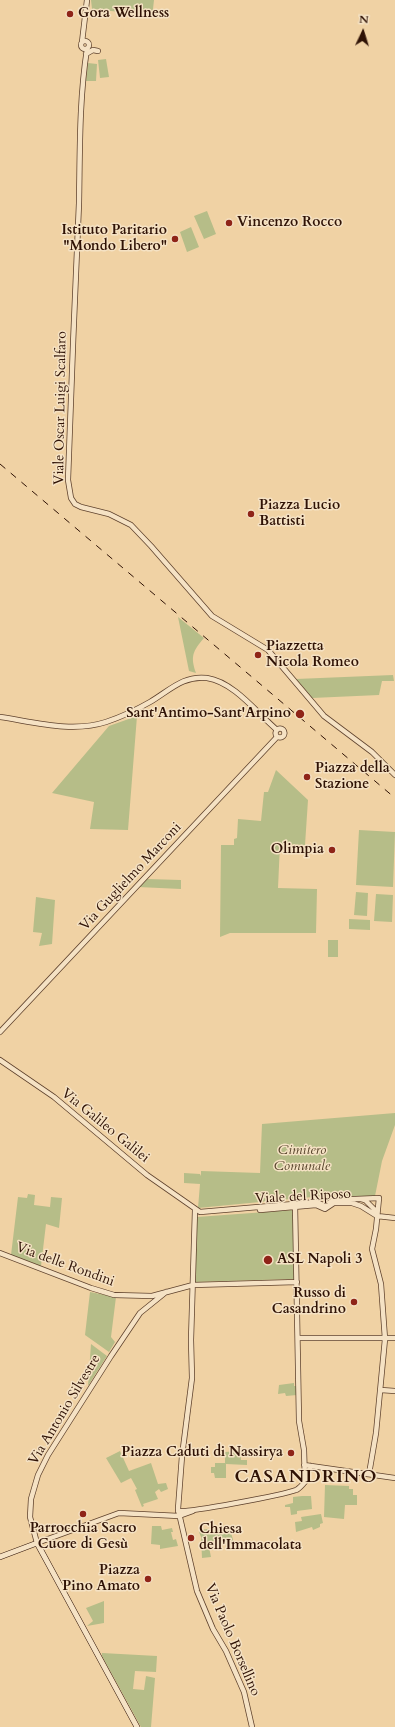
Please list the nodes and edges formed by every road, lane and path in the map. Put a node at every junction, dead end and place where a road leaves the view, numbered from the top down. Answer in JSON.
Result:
{"nodes":[{"id":1,"x":87,"y":0,"type":"edge"},
{"id":2,"x":84,"y":27,"type":"junction"},
{"id":3,"x":82,"y":42,"type":"junction"},
{"id":4,"x":88,"y":43,"type":"junction"},
{"id":5,"x":85,"y":49,"type":"junction"},
{"id":6,"x":98,"y":51,"type":"dead end"},
{"id":7,"x":86,"y":54,"type":"junction"},
{"id":8,"x":84,"y":64,"type":"junction"},
{"id":9,"x":0,"y":717,"type":"edge"},
{"id":10,"x":277,"y":730,"type":"junction"},
{"id":11,"x":277,"y":737,"type":"junction"},
{"id":12,"x":395,"y":775,"type":"edge"},
{"id":13,"x":0,"y":1032,"type":"edge"},
{"id":14,"x":0,"y":1060,"type":"edge"},
{"id":15,"x":379,"y":1198,"type":"junction"},
{"id":16,"x":360,"y":1199,"type":"junction"},
{"id":17,"x":295,"y":1206,"type":"junction"},
{"id":18,"x":369,"y":1206,"type":"junction"},
{"id":19,"x":195,"y":1213,"type":"junction"},
{"id":20,"x":377,"y":1214,"type":"junction"},
{"id":21,"x":395,"y":1218,"type":"edge"},
{"id":22,"x":0,"y":1253,"type":"edge"},
{"id":23,"x":297,"y":1282,"type":"junction"},
{"id":24,"x":193,"y":1285,"type":"junction"},
{"id":25,"x":166,"y":1292,"type":"junction"},
{"id":26,"x":298,"y":1338,"type":"junction"},
{"id":27,"x":395,"y":1338,"type":"edge"},
{"id":28,"x":385,"y":1339,"type":"junction"},
{"id":29,"x":381,"y":1390,"type":"junction"},
{"id":30,"x":395,"y":1391,"type":"edge"},
{"id":31,"x":304,"y":1465,"type":"junction"},
{"id":32,"x":311,"y":1466,"type":"junction"},
{"id":33,"x":369,"y":1474,"type":"junction"},
{"id":34,"x":305,"y":1478,"type":"junction"},
{"id":35,"x":395,"y":1478,"type":"edge"},
{"id":36,"x":178,"y":1510,"type":"junction"},
{"id":37,"x":193,"y":1511,"type":"junction"},
{"id":38,"x":179,"y":1516,"type":"junction"},
{"id":39,"x":37,"y":1543,"type":"junction"},
{"id":40,"x":0,"y":1557,"type":"edge"},
{"id":41,"x":137,"y":1727,"type":"edge"},
{"id":42,"x":252,"y":1727,"type":"edge"}],
"edges":[{"from":1,"to":2,"type":"street"},
{"from":2,"to":3,"type":"street"},
{"from":2,"to":4,"type":"street"},
{"from":3,"to":4,"type":"street"},
{"from":3,"to":5,"type":"street"},
{"from":4,"to":5,"type":"street"},
{"from":5,"to":7,"type":"street"},
{"from":5,"to":8,"type":"street"},
{"from":6,"to":7,"type":"street"},
{"from":7,"to":8,"type":"street"},
{"from":8,"to":12,"type":"street","name":"Viale Oscar Luigi Scalfaro"},
{"from":9,"to":10,"type":"street"},
{"from":10,"to":11,"type":"street"},
{"from":10,"to":11,"type":"street"},
{"from":11,"to":13,"type":"street","name":"Via Guglielmo Marconi"},
{"from":14,"to":19,"type":"street","name":"Via Galileo Galilei"},
{"from":15,"to":16,"type":"street","name":"Viale del Riposo"},
{"from":15,"to":18,"type":"street","name":"Viale del Riposo"},
{"from":15,"to":20,"type":"street"},
{"from":16,"to":17,"type":"street","name":"Viale del Riposo"},
{"from":16,"to":18,"type":"street","name":"Viale del Riposo"},
{"from":17,"to":18,"type":"street","name":"Viale del Riposo"},
{"from":17,"to":19,"type":"street","name":"Viale del Riposo"},
{"from":17,"to":23,"type":"street"},
{"from":18,"to":20,"type":"street","name":"Viale del Riposo"},
{"from":19,"to":24,"type":"street","name":"Via Paolo Borsellino"},
{"from":20,"to":21,"type":"street"},
{"from":20,"to":28,"type":"street"},
{"from":22,"to":25,"type":"street","name":"Via delle Rondini"},
{"from":23,"to":24,"type":"street","name":"Via delle Rondini"},
{"from":23,"to":26,"type":"street"},
{"from":24,"to":25,"type":"street","name":"Via delle Rondini"},
{"from":24,"to":36,"type":"street","name":"Via Paolo Borsellino"},
{"from":25,"to":39,"type":"street","name":"Via Antonio Silvestre"},
{"from":26,"to":28,"type":"street"},
{"from":26,"to":31,"type":"street"},
{"from":27,"to":28,"type":"street"},
{"from":28,"to":29,"type":"street"},
{"from":29,"to":30,"type":"street"},
{"from":29,"to":33,"type":"street"},
{"from":31,"to":32,"type":"street"},
{"from":31,"to":34,"type":"street"},
{"from":32,"to":33,"type":"street"},
{"from":32,"to":34,"type":"street"},
{"from":33,"to":35,"type":"street"},
{"from":34,"to":37,"type":"street"},
{"from":36,"to":37,"type":"street"},
{"from":36,"to":38,"type":"street","name":"Via Paolo Borsellino"},
{"from":37,"to":38,"type":"street"},
{"from":38,"to":39,"type":"street"},
{"from":38,"to":42,"type":"street","name":"Via Paolo Borsellino"},
{"from":39,"to":40,"type":"main road"},
{"from":39,"to":41,"type":"main road"}]}
